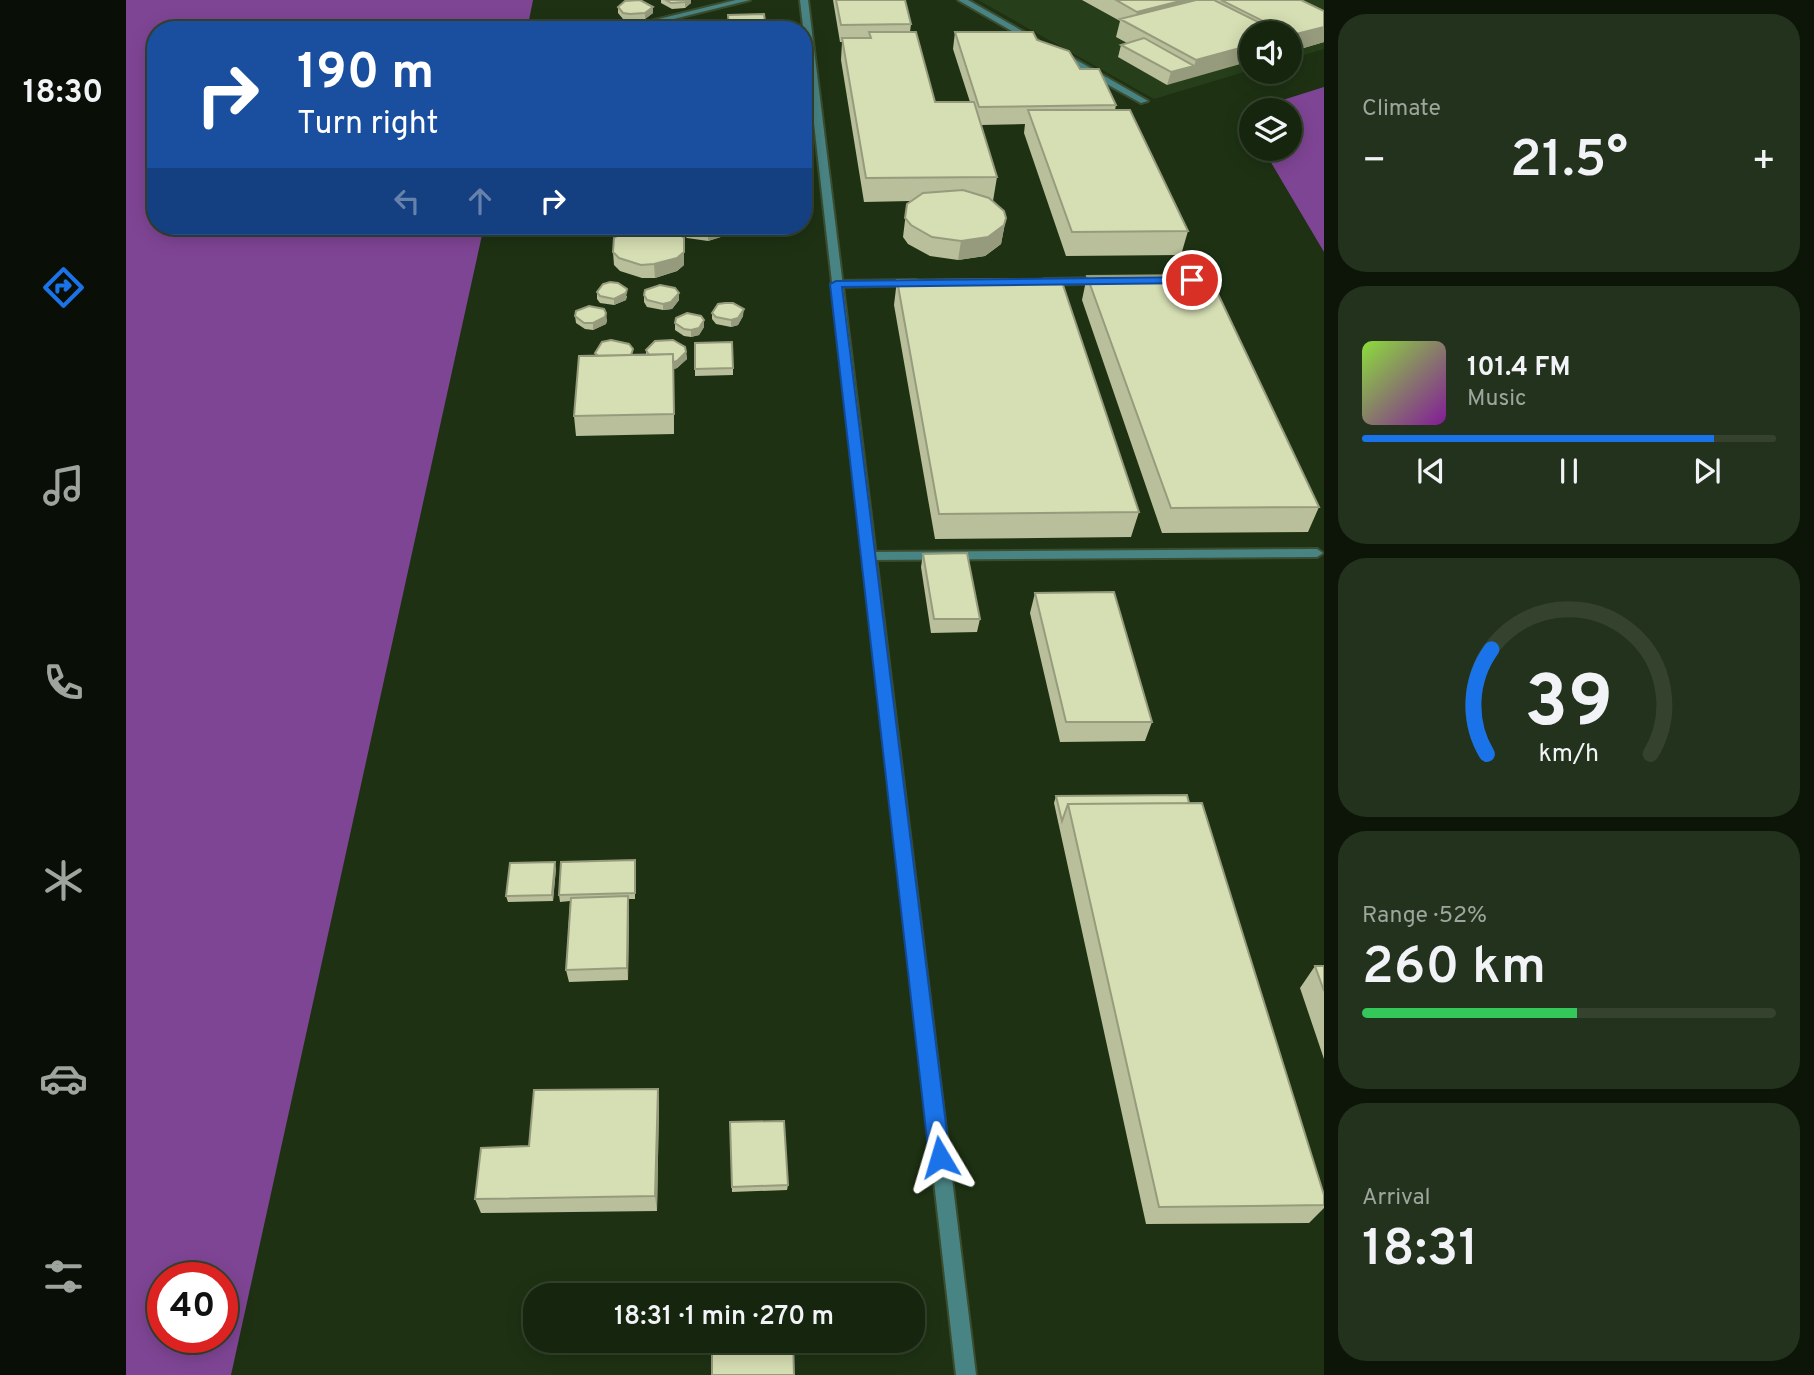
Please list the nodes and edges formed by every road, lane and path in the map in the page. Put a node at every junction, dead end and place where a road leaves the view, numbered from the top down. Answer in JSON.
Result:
{"nodes":[{"id":1,"x":746,"y":0,"type":"edge"},
{"id":2,"x":804,"y":0,"type":"edge"},
{"id":3,"x":962,"y":0,"type":"edge"},
{"id":4,"x":656,"y":21,"type":"edge"},
{"id":5,"x":806,"y":21,"type":"edge"},
{"id":6,"x":812,"y":71,"type":"edge"},
{"id":7,"x":1144,"y":101,"type":"dead end"},
{"id":8,"x":1110,"y":281,"type":"edge"},
{"id":9,"x":1028,"y":282,"type":"edge"},
{"id":10,"x":932,"y":283,"type":"edge"},
{"id":11,"x":836,"y":284,"type":"junction"},
{"id":12,"x":1317,"y":553,"type":"dead end"},
{"id":13,"x":868,"y":556,"type":"junction"},
{"id":14,"x":966,"y":1375,"type":"edge"}],
"edges":[{"from":1,"to":4,"type":"street"},
{"from":2,"to":5,"type":"street"},
{"from":3,"to":7,"type":"street"},
{"from":6,"to":11,"type":"street"},
{"from":8,"to":9,"type":"street"},
{"from":10,"to":11,"type":"street"},
{"from":11,"to":13,"type":"street"},
{"from":12,"to":13,"type":"street"},
{"from":13,"to":14,"type":"street"}]}
